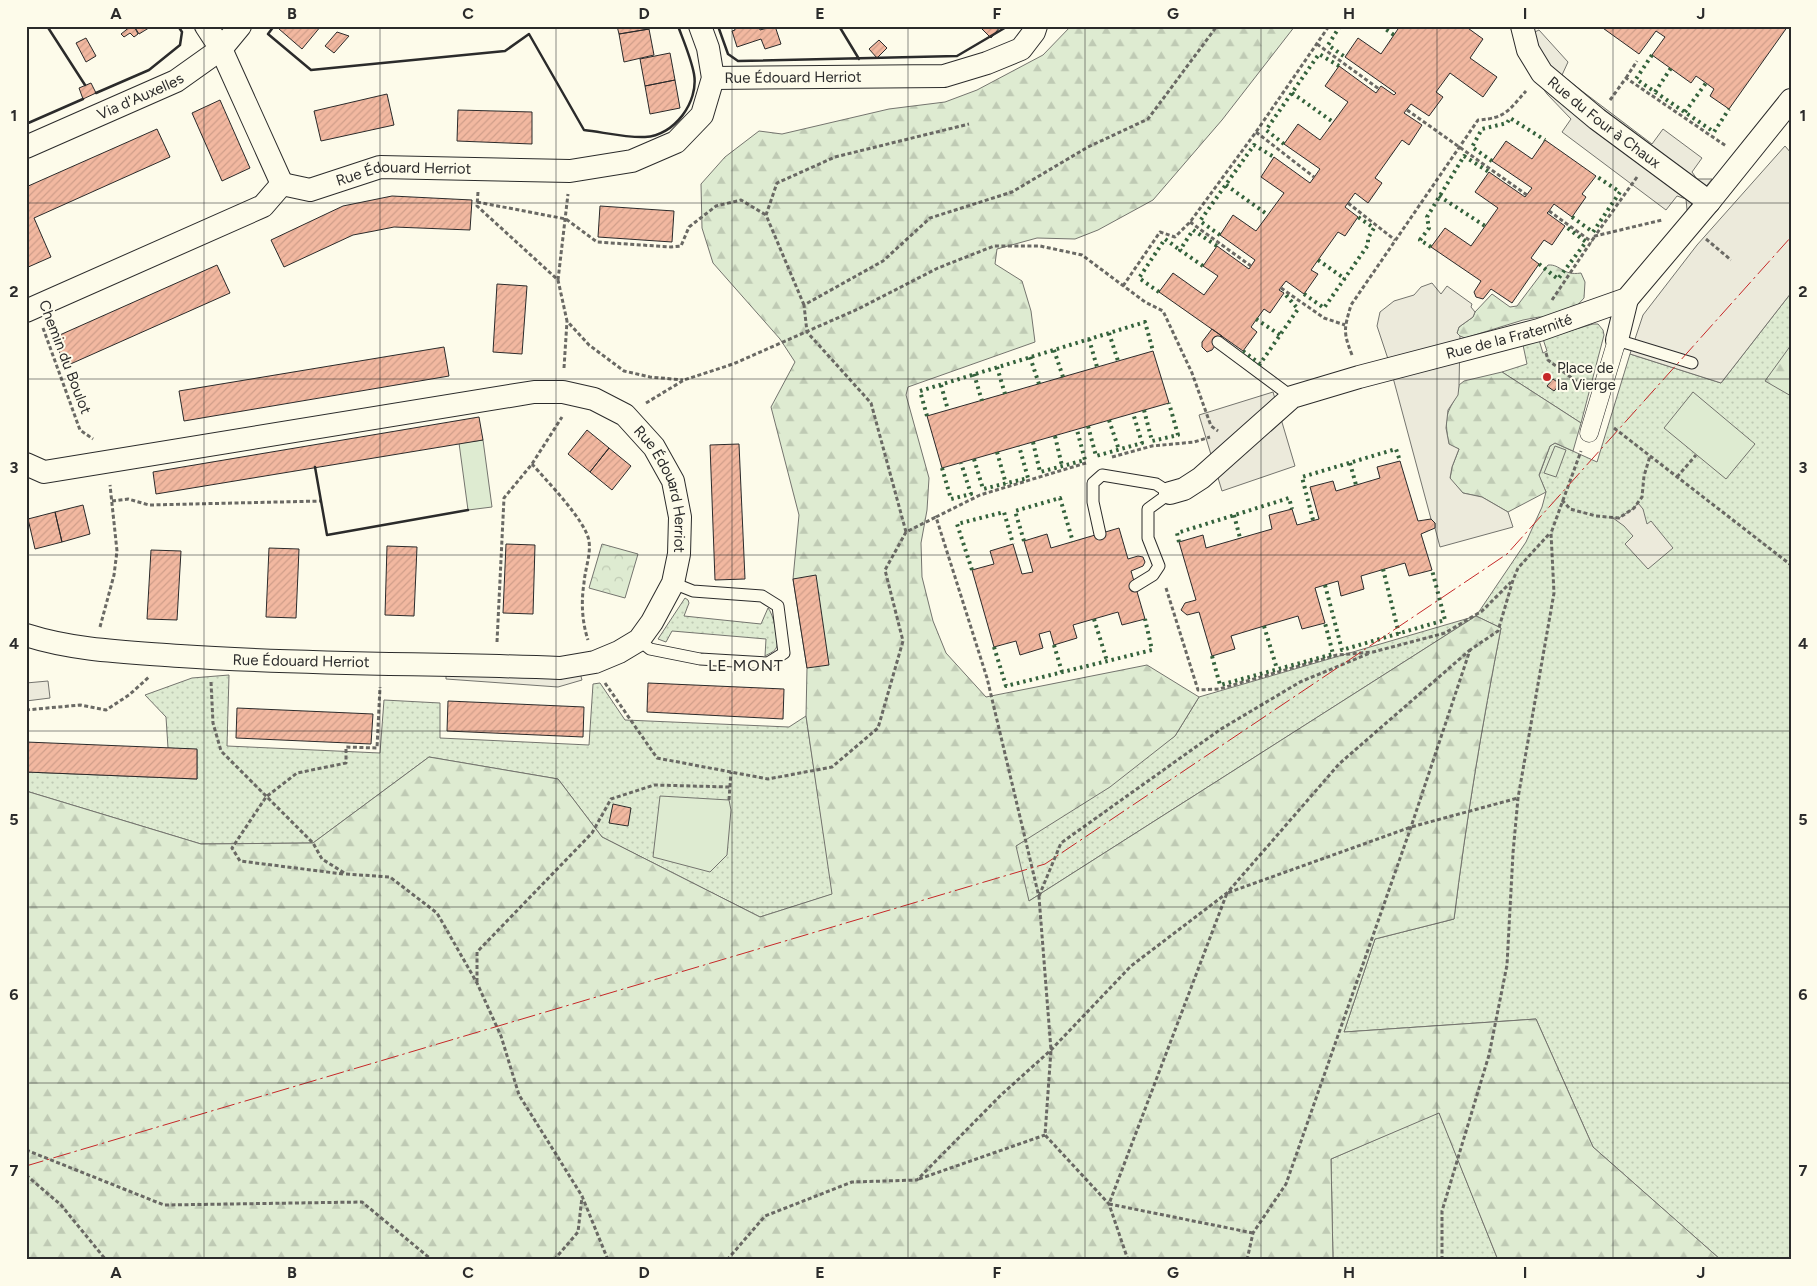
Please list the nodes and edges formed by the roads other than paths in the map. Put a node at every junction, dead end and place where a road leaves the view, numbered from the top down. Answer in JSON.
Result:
{"nodes":[{"id":1,"x":206,"y":26,"type":"edge"},
{"id":2,"x":240,"y":26,"type":"edge"},
{"id":3,"x":700,"y":26,"type":"edge"},
{"id":4,"x":1036,"y":26,"type":"edge"},
{"id":5,"x":1522,"y":26,"type":"edge"},
{"id":6,"x":221,"y":49,"type":"junction"},
{"id":7,"x":713,"y":78,"type":"junction"},
{"id":8,"x":1791,"y":100,"type":"edge"},
{"id":9,"x":26,"y":147,"type":"edge"},
{"id":10,"x":282,"y":184,"type":"junction"},
{"id":11,"x":1709,"y":202,"type":"junction"},
{"id":12,"x":1627,"y":299,"type":"junction"},
{"id":13,"x":30,"y":309,"type":"edge"},
{"id":14,"x":1617,"y":340,"type":"junction"},
{"id":15,"x":1218,"y":342,"type":"dead end"},
{"id":16,"x":1692,"y":363,"type":"dead end"},
{"id":17,"x":1292,"y":397,"type":"junction"},
{"id":18,"x":1589,"y":433,"type":"road end"},
{"id":19,"x":26,"y":464,"type":"edge"},
{"id":20,"x":1170,"y":493,"type":"junction"},
{"id":21,"x":1100,"y":534,"type":"dead end"},
{"id":22,"x":673,"y":583,"type":"junction"},
{"id":23,"x":1135,"y":586,"type":"dead end"},
{"id":24,"x":26,"y":635,"type":"edge"},
{"id":25,"x":639,"y":640,"type":"junction"}],
"edges":[{"from":1,"to":6,"type":"street"},
{"from":2,"to":6,"type":"street","name":"Via d'Auxelles"},
{"from":3,"to":7,"type":"street"},
{"from":4,"to":7,"type":"street","name":"Rue Édouard Herriot"},
{"from":5,"to":11,"type":"street","name":"Rue du Four à Chaux"},
{"from":6,"to":9,"type":"street","name":"Via d'Auxelles"},
{"from":6,"to":10,"type":"street"},
{"from":7,"to":10,"type":"street","name":"Rue Édouard Herriot"},
{"from":8,"to":11,"type":"street"},
{"from":10,"to":13,"type":"street"},
{"from":11,"to":12,"type":"street"},
{"from":12,"to":14,"type":"street"},
{"from":12,"to":17,"type":"street","name":"Rue de la Fraternité"},
{"from":14,"to":16,"type":"lane"},
{"from":14,"to":18,"type":"street"},
{"from":15,"to":17,"type":"lane"},
{"from":17,"to":20,"type":"street","name":"Rue de la Fraternité"},
{"from":19,"to":22,"type":"street","name":"Rue Édouard Herriot"},
{"from":20,"to":21,"type":"lane"},
{"from":20,"to":23,"type":"lane"},
{"from":22,"to":25,"type":"street","name":"Rue Édouard Herriot"},
{"from":22,"to":25,"type":"lane"},
{"from":24,"to":25,"type":"street","name":"Rue Édouard Herriot"}]}
